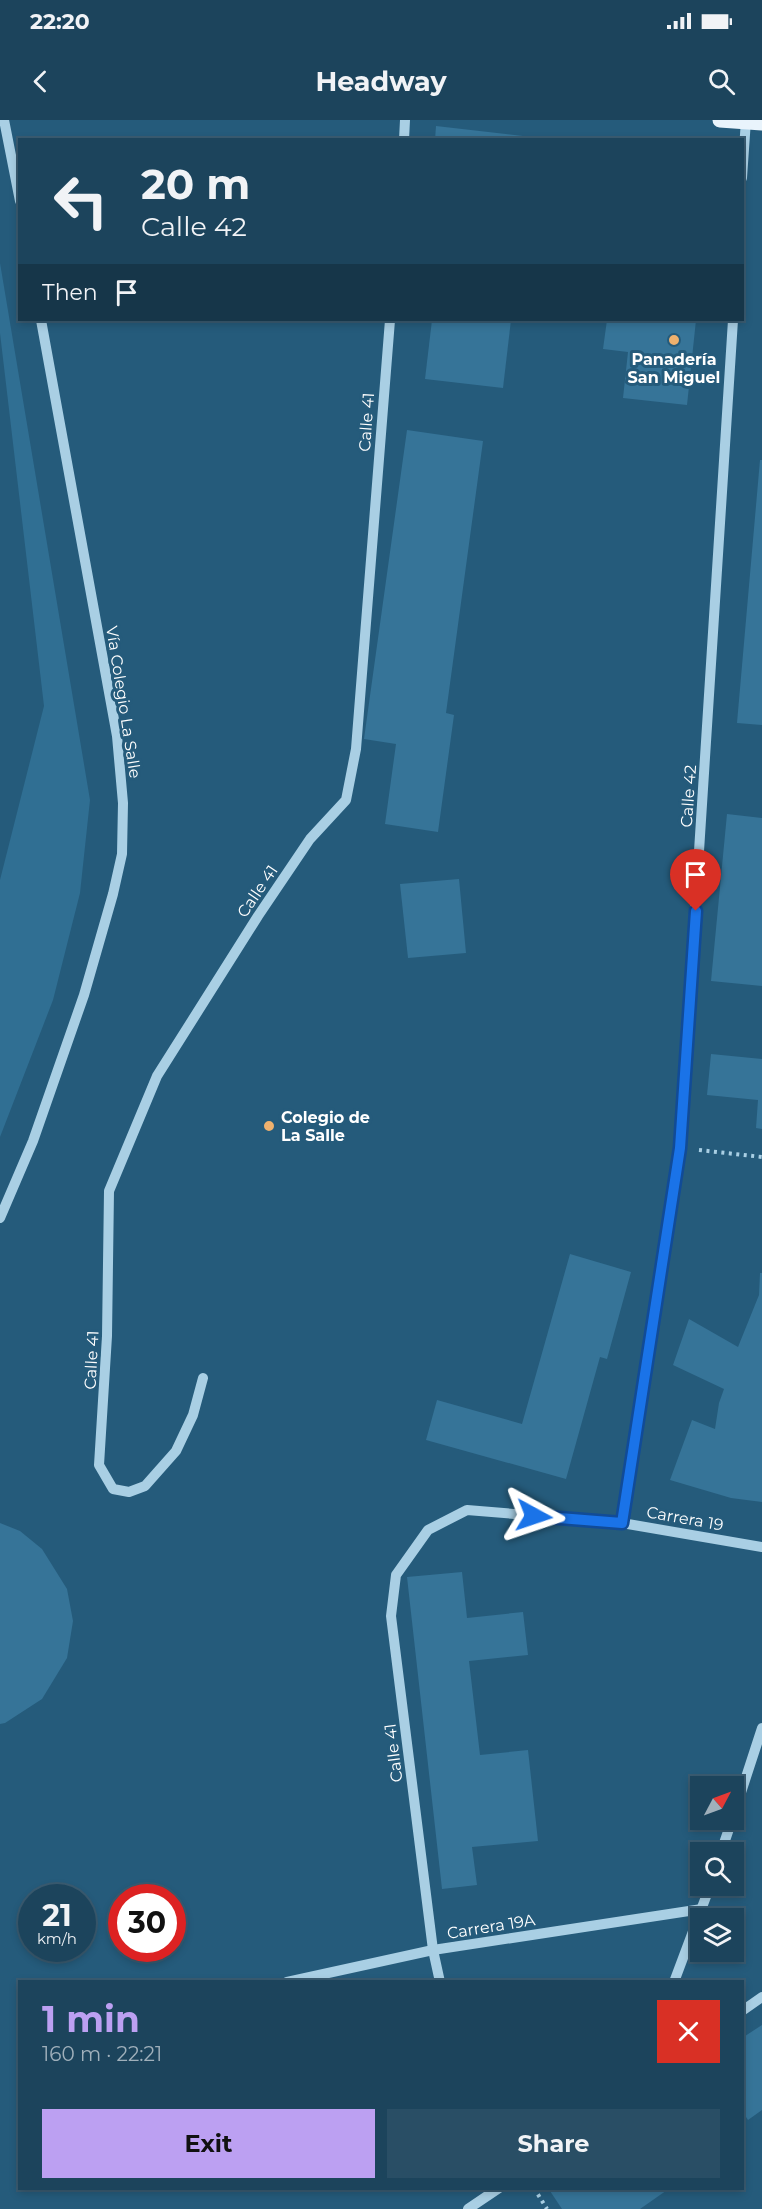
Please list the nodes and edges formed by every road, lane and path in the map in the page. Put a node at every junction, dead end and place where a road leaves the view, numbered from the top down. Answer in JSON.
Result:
{"nodes":[{"id":1,"x":4,"y":120,"type":"edge"},
{"id":2,"x":405,"y":120,"type":"edge"},
{"id":3,"x":720,"y":120,"type":"edge"},
{"id":4,"x":746,"y":121,"type":"edge"},
{"id":5,"x":762,"y":123,"type":"edge"},
{"id":6,"x":404,"y":138,"type":"edge"},
{"id":7,"x":744,"y":150,"type":"edge"},
{"id":8,"x":18,"y":191,"type":"edge"},
{"id":9,"x":41,"y":321,"type":"edge"},
{"id":10,"x":390,"y":321,"type":"edge"},
{"id":11,"x":734,"y":321,"type":"edge"},
{"id":12,"x":680,"y":1148,"type":"junction"},
{"id":13,"x":762,"y":1157,"type":"edge"},
{"id":14,"x":0,"y":1218,"type":"edge"},
{"id":15,"x":203,"y":1378,"type":"dead end"},
{"id":16,"x":622,"y":1523,"type":"junction"},
{"id":17,"x":428,"y":1530,"type":"joint"},
{"id":18,"x":762,"y":1547,"type":"edge"},
{"id":19,"x":762,"y":1728,"type":"edge"},
{"id":20,"x":744,"y":1783,"type":"edge"},
{"id":21,"x":690,"y":1911,"type":"edge"},
{"id":22,"x":690,"y":1940,"type":"edge"},
{"id":23,"x":433,"y":1950,"type":"junction"},
{"id":24,"x":296,"y":1980,"type":"edge"},
{"id":25,"x":440,"y":1980,"type":"edge"},
{"id":26,"x":675,"y":1980,"type":"edge"},
{"id":27,"x":762,"y":1997,"type":"edge"},
{"id":28,"x":744,"y":2009,"type":"edge"},
{"id":29,"x":535,"y":2190,"type":"edge"},
{"id":30,"x":483,"y":2194,"type":"edge"},
{"id":31,"x":468,"y":2209,"type":"edge"},
{"id":32,"x":547,"y":2209,"type":"edge"}],
"edges":[{"from":1,"to":8,"type":"street"},
{"from":2,"to":6,"type":"street"},
{"from":3,"to":4,"type":"main road"},
{"from":4,"to":5,"type":"main road"},
{"from":4,"to":7,"type":"street"},
{"from":9,"to":14,"type":"street","name":"Vía Colegio La Salle"},
{"from":10,"to":15,"type":"street","name":"Calle 41"},
{"from":11,"to":12,"type":"street","name":"Calle 42"},
{"from":12,"to":13,"type":"path"},
{"from":12,"to":16,"type":"street","name":"Calle 42"},
{"from":16,"to":17,"type":"street","name":"Carrera 19"},
{"from":16,"to":18,"type":"street","name":"Carrera 19"},
{"from":17,"to":23,"type":"street","name":"Calle 41"},
{"from":19,"to":20,"type":"street"},
{"from":21,"to":23,"type":"street","name":"Carrera 19A"},
{"from":22,"to":26,"type":"street"},
{"from":23,"to":24,"type":"street","name":"Carrera 19A"},
{"from":23,"to":25,"type":"street","name":"Calle 41"},
{"from":27,"to":28,"type":"street"},
{"from":29,"to":32,"type":"path"},
{"from":30,"to":31,"type":"street"}]}
